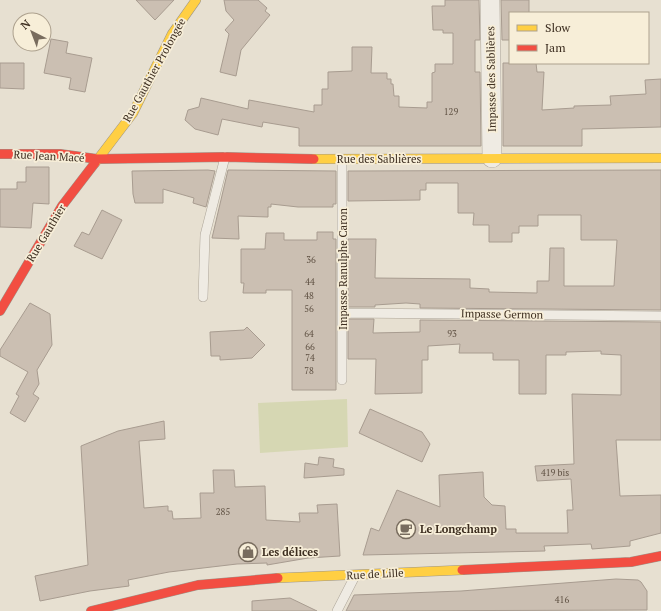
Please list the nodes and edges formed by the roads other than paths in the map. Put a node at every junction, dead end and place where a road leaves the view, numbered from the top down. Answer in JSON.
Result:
{"nodes":[{"id":1,"x":196,"y":0,"type":"edge"},
{"id":2,"x":490,"y":0,"type":"edge"},
{"id":3,"x":0,"y":154,"type":"edge"},
{"id":4,"x":225,"y":157,"type":"junction"},
{"id":5,"x":492,"y":158,"type":"junction"},
{"id":6,"x":661,"y":158,"type":"edge"},
{"id":7,"x":98,"y":159,"type":"junction"},
{"id":8,"x":342,"y":159,"type":"junction"},
{"id":9,"x":203,"y":297,"type":"dead end"},
{"id":10,"x":0,"y":311,"type":"edge"},
{"id":11,"x":343,"y":313,"type":"junction"},
{"id":12,"x":661,"y":316,"type":"edge"},
{"id":13,"x":342,"y":380,"type":"dead end"},
{"id":14,"x":661,"y":556,"type":"edge"},
{"id":15,"x":356,"y":575,"type":"junction"},
{"id":16,"x":91,"y":611,"type":"edge"},
{"id":17,"x":337,"y":611,"type":"edge"}],
"edges":[{"from":1,"to":7,"type":"street","name":"Rue Gauthier Prolongée"},
{"from":2,"to":5,"type":"street","name":"Impasse des Sablières"},
{"from":3,"to":7,"type":"street","name":"Rue Jean Macé"},
{"from":4,"to":7,"type":"street","name":"Rue des Sablières"},
{"from":4,"to":8,"type":"street","name":"Rue des Sablières"},
{"from":4,"to":9,"type":"lane"},
{"from":5,"to":6,"type":"street","name":"Rue des Sablières"},
{"from":5,"to":8,"type":"street","name":"Rue des Sablières"},
{"from":7,"to":10,"type":"street","name":"Rue Gauthier"},
{"from":8,"to":11,"type":"lane","name":"Impasse Ranulphe Caron"},
{"from":11,"to":12,"type":"lane","name":"Impasse Germon"},
{"from":11,"to":13,"type":"lane","name":"Impasse Ranulphe Caron"},
{"from":14,"to":15,"type":"street","name":"Rue de Lille"},
{"from":15,"to":16,"type":"street","name":"Rue de Lille"},
{"from":15,"to":17,"type":"lane"}]}
